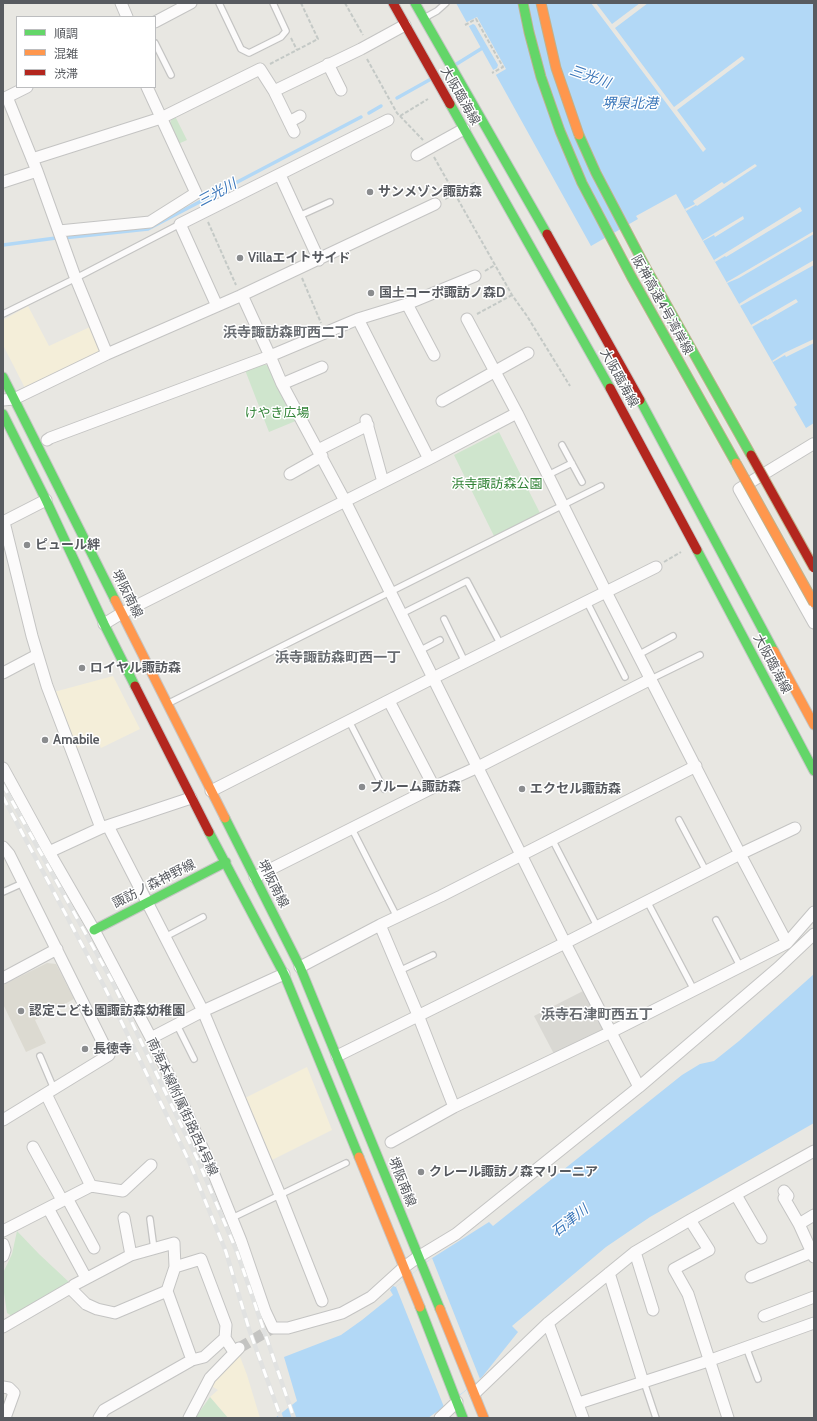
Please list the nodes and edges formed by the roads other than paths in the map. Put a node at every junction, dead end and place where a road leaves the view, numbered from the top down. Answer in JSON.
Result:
{"nodes":[{"id":1,"x":121,"y":3,"type":"edge"},
{"id":2,"x":192,"y":3,"type":"edge"},
{"id":3,"x":219,"y":3,"type":"edge"},
{"id":4,"x":273,"y":3,"type":"edge"},
{"id":5,"x":392,"y":3,"type":"edge"},
{"id":6,"x":415,"y":3,"type":"edge"},
{"id":7,"x":446,"y":3,"type":"edge"},
{"id":8,"x":523,"y":3,"type":"edge"},
{"id":9,"x":541,"y":3,"type":"edge"},
{"id":10,"x":127,"y":16,"type":"edge"},
{"id":11,"x":424,"y":18,"type":"junction"},
{"id":12,"x":156,"y":21,"type":"edge"},
{"id":13,"x":405,"y":25,"type":"junction"},
{"id":14,"x":156,"y":45,"type":"edge"},
{"id":15,"x":328,"y":64,"type":"junction"},
{"id":16,"x":171,"y":75,"type":"dead end"},
{"id":17,"x":25,"y":88,"type":"edge"},
{"id":18,"x":147,"y":88,"type":"edge"},
{"id":19,"x":341,"y":90,"type":"dead end"},
{"id":20,"x":274,"y":91,"type":"junction"},
{"id":21,"x":5,"y":98,"type":"edge"},
{"id":22,"x":300,"y":116,"type":"dead end"},
{"id":23,"x":161,"y":118,"type":"junction"},
{"id":24,"x":388,"y":120,"type":"dead end"},
{"id":25,"x":289,"y":122,"type":"junction"},
{"id":26,"x":464,"y":129,"type":"junction"},
{"id":27,"x":294,"y":132,"type":"dead end"},
{"id":28,"x":417,"y":155,"type":"dead end"},
{"id":29,"x":32,"y":159,"type":"junction"},
{"id":30,"x":37,"y":171,"type":"junction"},
{"id":31,"x":280,"y":174,"type":"junction"},
{"id":32,"x":3,"y":182,"type":"edge"},
{"id":33,"x":330,"y":202,"type":"dead end"},
{"id":34,"x":439,"y":202,"type":"road end"},
{"id":35,"x":299,"y":216,"type":"junction"},
{"id":36,"x":180,"y":224,"type":"junction"},
{"id":37,"x":59,"y":231,"type":"junction"},
{"id":38,"x":319,"y":260,"type":"junction"},
{"id":39,"x":479,"y":274,"type":"road end"},
{"id":40,"x":76,"y":278,"type":"junction"},
{"id":41,"x":241,"y":295,"type":"junction"},
{"id":42,"x":407,"y":304,"type":"junction"},
{"id":43,"x":217,"y":306,"type":"junction"},
{"id":44,"x":3,"y":314,"type":"edge"},
{"id":45,"x":358,"y":319,"type":"junction"},
{"id":46,"x":467,"y":319,"type":"road end"},
{"id":47,"x":528,"y":353,"type":"dead end"},
{"id":48,"x":107,"y":354,"type":"junction"},
{"id":49,"x":434,"y":355,"type":"dead end"},
{"id":50,"x":270,"y":356,"type":"junction"},
{"id":51,"x":322,"y":367,"type":"dead end"},
{"id":52,"x":495,"y":371,"type":"junction"},
{"id":53,"x":3,"y":377,"type":"edge"},
{"id":54,"x":282,"y":384,"type":"junction"},
{"id":55,"x":8,"y":399,"type":"edge"},
{"id":56,"x":442,"y":401,"type":"dead end"},
{"id":57,"x":517,"y":413,"type":"junction"},
{"id":58,"x":3,"y":414,"type":"edge"},
{"id":59,"x":47,"y":440,"type":"dead end"},
{"id":60,"x":562,"y":445,"type":"dead end"},
{"id":61,"x":814,"y":445,"type":"edge"},
{"id":62,"x":320,"y":453,"type":"junction"},
{"id":63,"x":429,"y":459,"type":"junction"},
{"id":64,"x":572,"y":463,"type":"junction"},
{"id":65,"x":290,"y":474,"type":"dead end"},
{"id":66,"x":548,"y":475,"type":"junction"},
{"id":67,"x":383,"y":482,"type":"junction"},
{"id":68,"x":582,"y":482,"type":"dead end"},
{"id":69,"x":601,"y":486,"type":"dead end"},
{"id":70,"x":46,"y":500,"type":"junction"},
{"id":71,"x":345,"y":501,"type":"junction"},
{"id":72,"x":563,"y":505,"type":"junction"},
{"id":73,"x":4,"y":522,"type":"edge"},
{"id":74,"x":814,"y":549,"type":"edge"},
{"id":75,"x":656,"y":567,"type":"dead end"},
{"id":76,"x":783,"y":568,"type":"junction"},
{"id":77,"x":814,"y":568,"type":"edge"},
{"id":78,"x":390,"y":592,"type":"junction"},
{"id":79,"x":606,"y":592,"type":"junction"},
{"id":80,"x":587,"y":602,"type":"junction"},
{"id":81,"x":814,"y":603,"type":"edge"},
{"id":82,"x":122,"y":613,"type":"junction"},
{"id":83,"x":401,"y":614,"type":"junction"},
{"id":84,"x":444,"y":619,"type":"dead end"},
{"id":85,"x":814,"y":623,"type":"edge"},
{"id":86,"x":104,"y":624,"type":"junction"},
{"id":87,"x":673,"y":636,"type":"dead end"},
{"id":88,"x":440,"y":640,"type":"dead end"},
{"id":89,"x":501,"y":645,"type":"junction"},
{"id":90,"x":419,"y":651,"type":"junction"},
{"id":91,"x":638,"y":654,"type":"junction"},
{"id":92,"x":37,"y":655,"type":"junction"},
{"id":93,"x":700,"y":655,"type":"dead end"},
{"id":94,"x":465,"y":662,"type":"junction"},
{"id":95,"x":3,"y":673,"type":"edge"},
{"id":96,"x":625,"y":677,"type":"dead end"},
{"id":97,"x":433,"y":678,"type":"junction"},
{"id":98,"x":651,"y":679,"type":"junction"},
{"id":99,"x":389,"y":701,"type":"junction"},
{"id":100,"x":167,"y":704,"type":"junction"},
{"id":101,"x":349,"y":721,"type":"junction"},
{"id":102,"x":814,"y":725,"type":"edge"},
{"id":103,"x":696,"y":766,"type":"junction"},
{"id":104,"x":478,"y":767,"type":"junction"},
{"id":105,"x":3,"y":768,"type":"edge"},
{"id":106,"x":814,"y":771,"type":"edge"},
{"id":107,"x":434,"y":788,"type":"junction"},
{"id":108,"x":384,"y":789,"type":"dead end"},
{"id":109,"x":211,"y":792,"type":"junction"},
{"id":110,"x":191,"y":798,"type":"junction"},
{"id":111,"x":679,"y":820,"type":"dead end"},
{"id":112,"x":104,"y":827,"type":"junction"},
{"id":113,"x":795,"y":828,"type":"dead end"},
{"id":114,"x":352,"y":829,"type":"junction"},
{"id":115,"x":552,"y":839,"type":"junction"},
{"id":116,"x":3,"y":847,"type":"edge"},
{"id":117,"x":48,"y":852,"type":"junction"},
{"id":118,"x":740,"y":854,"type":"junction"},
{"id":119,"x":522,"y":855,"type":"junction"},
{"id":120,"x":226,"y":862,"type":"junction"},
{"id":121,"x":706,"y":871,"type":"junction"},
{"id":122,"x":255,"y":877,"type":"junction"},
{"id":123,"x":23,"y":883,"type":"junction"},
{"id":124,"x":3,"y":892,"type":"edge"},
{"id":125,"x":647,"y":901,"type":"junction"},
{"id":126,"x":147,"y":902,"type":"junction"},
{"id":127,"x":814,"y":912,"type":"edge"},
{"id":128,"x":203,"y":917,"type":"dead end"},
{"id":129,"x":397,"y":917,"type":"junction"},
{"id":130,"x":716,"y":920,"type":"dead end"},
{"id":131,"x":380,"y":925,"type":"junction"},
{"id":132,"x":597,"y":926,"type":"junction"},
{"id":133,"x":94,"y":930,"type":"junction"},
{"id":134,"x":814,"y":934,"type":"edge"},
{"id":135,"x":165,"y":937,"type":"junction"},
{"id":136,"x":787,"y":942,"type":"junction"},
{"id":137,"x":565,"y":943,"type":"junction"},
{"id":138,"x":57,"y":949,"type":"junction"},
{"id":139,"x":433,"y":955,"type":"dead end"},
{"id":140,"x":740,"y":966,"type":"junction"},
{"id":141,"x":300,"y":968,"type":"junction"},
{"id":142,"x":399,"y":971,"type":"junction"},
{"id":143,"x":284,"y":974,"type":"junction"},
{"id":144,"x":4,"y":976,"type":"edge"},
{"id":145,"x":694,"y":990,"type":"junction"},
{"id":146,"x":203,"y":1011,"type":"junction"},
{"id":147,"x":418,"y":1015,"type":"junction"},
{"id":148,"x":177,"y":1025,"type":"junction"},
{"id":149,"x":611,"y":1032,"type":"junction"},
{"id":150,"x":151,"y":1038,"type":"junction"},
{"id":151,"x":40,"y":1056,"type":"dead end"},
{"id":152,"x":337,"y":1056,"type":"junction"},
{"id":153,"x":194,"y":1059,"type":"dead end"},
{"id":154,"x":639,"y":1087,"type":"junction"},
{"id":155,"x":50,"y":1091,"type":"junction"},
{"id":156,"x":454,"y":1107,"type":"junction"},
{"id":157,"x":3,"y":1120,"type":"edge"},
{"id":158,"x":391,"y":1142,"type":"dead end"},
{"id":159,"x":33,"y":1147,"type":"dead end"},
{"id":160,"x":814,"y":1151,"type":"edge"},
{"id":161,"x":151,"y":1164,"type":"dead end"},
{"id":162,"x":346,"y":1164,"type":"dead end"},
{"id":163,"x":91,"y":1186,"type":"junction"},
{"id":164,"x":784,"y":1190,"type":"dead end"},
{"id":165,"x":736,"y":1194,"type":"junction"},
{"id":166,"x":280,"y":1195,"type":"junction"},
{"id":167,"x":64,"y":1199,"type":"junction"},
{"id":168,"x":48,"y":1208,"type":"junction"},
{"id":169,"x":814,"y":1215,"type":"edge"},
{"id":170,"x":124,"y":1218,"type":"dead end"},
{"id":171,"x":232,"y":1218,"type":"junction"},
{"id":172,"x":150,"y":1219,"type":"dead end"},
{"id":173,"x":690,"y":1220,"type":"junction"},
{"id":174,"x":799,"y":1224,"type":"junction"},
{"id":175,"x":3,"y":1232,"type":"edge"},
{"id":176,"x":761,"y":1238,"type":"dead end"},
{"id":177,"x":3,"y":1244,"type":"edge"},
{"id":178,"x":94,"y":1248,"type":"dead end"},
{"id":179,"x":154,"y":1249,"type":"junction"},
{"id":180,"x":635,"y":1252,"type":"junction"},
{"id":181,"x":813,"y":1254,"type":"edge"},
{"id":182,"x":3,"y":1256,"type":"edge"},
{"id":183,"x":131,"y":1256,"type":"junction"},
{"id":184,"x":420,"y":1260,"type":"junction"},
{"id":185,"x":175,"y":1267,"type":"junction"},
{"id":186,"x":405,"y":1271,"type":"junction"},
{"id":187,"x":609,"y":1273,"type":"junction"},
{"id":188,"x":751,"y":1277,"type":"dead end"},
{"id":189,"x":86,"y":1278,"type":"junction"},
{"id":190,"x":74,"y":1285,"type":"dead end"},
{"id":191,"x":167,"y":1291,"type":"junction"},
{"id":192,"x":814,"y":1297,"type":"edge"},
{"id":193,"x":322,"y":1301,"type":"dead end"},
{"id":194,"x":654,"y":1310,"type":"dead end"},
{"id":195,"x":764,"y":1316,"type":"dead end"},
{"id":196,"x":548,"y":1322,"type":"junction"},
{"id":197,"x":814,"y":1322,"type":"edge"},
{"id":198,"x":3,"y":1327,"type":"edge"},
{"id":199,"x":225,"y":1338,"type":"junction"},
{"id":200,"x":746,"y":1347,"type":"junction"},
{"id":201,"x":192,"y":1360,"type":"junction"},
{"id":202,"x":708,"y":1361,"type":"junction"},
{"id":203,"x":758,"y":1379,"type":"dead end"},
{"id":204,"x":644,"y":1382,"type":"junction"},
{"id":205,"x":3,"y":1387,"type":"edge"},
{"id":206,"x":473,"y":1390,"type":"junction"},
{"id":207,"x":457,"y":1400,"type":"junction"},
{"id":208,"x":579,"y":1404,"type":"junction"},
{"id":209,"x":5,"y":1418,"type":"edge"},
{"id":210,"x":99,"y":1418,"type":"edge"},
{"id":211,"x":189,"y":1418,"type":"edge"},
{"id":212,"x":440,"y":1418,"type":"edge"},
{"id":213,"x":463,"y":1418,"type":"edge"},
{"id":214,"x":484,"y":1418,"type":"edge"},
{"id":215,"x":583,"y":1418,"type":"edge"},
{"id":216,"x":656,"y":1418,"type":"edge"},
{"id":217,"x":728,"y":1418,"type":"edge"}],
"edges":[{"from":1,"to":10,"type":"street"},
{"from":2,"to":12,"type":"street"},
{"from":3,"to":4,"type":"lane"},
{"from":5,"to":13,"type":"main road","name":"大阪臨海線"},
{"from":6,"to":11,"type":"main road","name":"大阪臨海線"},
{"from":7,"to":11,"type":"lane"},
{"from":8,"to":81,"type":"main road","name":"阪神高速4号湾岸線","bridge":true},
{"from":9,"to":77,"type":"main road","name":"阪神高速4号湾岸線","bridge":true},
{"from":11,"to":102,"type":"main road","name":"大阪臨海線"},
{"from":13,"to":15,"type":"street"},
{"from":13,"to":26,"type":"main road","name":"大阪臨海線"},
{"from":14,"to":16,"type":"lane"},
{"from":15,"to":19,"type":"street"},
{"from":15,"to":20,"type":"street"},
{"from":17,"to":21,"type":"street"},
{"from":18,"to":23,"type":"street"},
{"from":20,"to":23,"type":"street"},
{"from":20,"to":25,"type":"street"},
{"from":21,"to":29,"type":"street"},
{"from":22,"to":25,"type":"street"},
{"from":23,"to":29,"type":"street"},
{"from":23,"to":37,"type":"street"},
{"from":24,"to":31,"type":"street"},
{"from":25,"to":27,"type":"street"},
{"from":26,"to":28,"type":"street"},
{"from":26,"to":106,"type":"main road","name":"大阪臨海線"},
{"from":29,"to":30,"type":"street"},
{"from":30,"to":32,"type":"street"},
{"from":30,"to":37,"type":"street"},
{"from":31,"to":35,"type":"street"},
{"from":31,"to":36,"type":"street"},
{"from":33,"to":35,"type":"lane"},
{"from":34,"to":38,"type":"street"},
{"from":35,"to":38,"type":"street"},
{"from":36,"to":40,"type":"lane"},
{"from":36,"to":43,"type":"street"},
{"from":37,"to":40,"type":"street"},
{"from":38,"to":41,"type":"street"},
{"from":39,"to":42,"type":"street"},
{"from":40,"to":44,"type":"lane"},
{"from":40,"to":48,"type":"street"},
{"from":41,"to":43,"type":"street"},
{"from":41,"to":50,"type":"street"},
{"from":42,"to":45,"type":"street"},
{"from":42,"to":49,"type":"street"},
{"from":43,"to":48,"type":"street"},
{"from":45,"to":50,"type":"street"},
{"from":45,"to":63,"type":"street"},
{"from":46,"to":52,"type":"street"},
{"from":47,"to":52,"type":"street"},
{"from":48,"to":55,"type":"street"},
{"from":50,"to":54,"type":"street"},
{"from":50,"to":59,"type":"street"},
{"from":51,"to":54,"type":"street"},
{"from":52,"to":56,"type":"street"},
{"from":52,"to":57,"type":"street"},
{"from":53,"to":55,"type":"main road","name":"堺阪南線"},
{"from":54,"to":62,"type":"street"},
{"from":55,"to":82,"type":"main road","name":"堺阪南線"},
{"from":57,"to":63,"type":"street"},
{"from":57,"to":66,"type":"street"},
{"from":58,"to":70,"type":"main road"},
{"from":60,"to":64,"type":"lane"},
{"from":61,"to":76,"type":"street"},
{"from":62,"to":65,"type":"street"},
{"from":62,"to":67,"type":"street"},
{"from":62,"to":71,"type":"street"},
{"from":63,"to":67,"type":"street"},
{"from":64,"to":66,"type":"lane"},
{"from":64,"to":68,"type":"lane"},
{"from":66,"to":72,"type":"street"},
{"from":67,"to":71,"type":"street"},
{"from":69,"to":72,"type":"lane"},
{"from":70,"to":73,"type":"street"},
{"from":70,"to":86,"type":"main road"},
{"from":71,"to":78,"type":"street"},
{"from":71,"to":82,"type":"street"},
{"from":72,"to":78,"type":"lane"},
{"from":72,"to":79,"type":"street"},
{"from":73,"to":92,"type":"street"},
{"from":74,"to":76,"type":"street"},
{"from":75,"to":79,"type":"street"},
{"from":76,"to":85,"type":"street"},
{"from":78,"to":83,"type":"street"},
{"from":78,"to":100,"type":"lane"},
{"from":79,"to":80,"type":"street"},
{"from":79,"to":91,"type":"street"},
{"from":80,"to":89,"type":"street"},
{"from":80,"to":96,"type":"lane"},
{"from":82,"to":86,"type":"street"},
{"from":82,"to":100,"type":"main road","name":"堺阪南線"},
{"from":83,"to":89,"type":"lane"},
{"from":83,"to":90,"type":"street"},
{"from":84,"to":94,"type":"lane"},
{"from":86,"to":110,"type":"main road"},
{"from":87,"to":91,"type":"lane"},
{"from":88,"to":90,"type":"lane"},
{"from":89,"to":94,"type":"street"},
{"from":90,"to":97,"type":"street"},
{"from":91,"to":98,"type":"street"},
{"from":92,"to":95,"type":"street"},
{"from":92,"to":112,"type":"street"},
{"from":93,"to":98,"type":"lane"},
{"from":94,"to":97,"type":"street"},
{"from":97,"to":99,"type":"street"},
{"from":97,"to":104,"type":"street"},
{"from":98,"to":103,"type":"street"},
{"from":98,"to":104,"type":"street"},
{"from":99,"to":101,"type":"street"},
{"from":99,"to":107,"type":"street"},
{"from":100,"to":109,"type":"main road","name":"堺阪南線"},
{"from":101,"to":108,"type":"lane"},
{"from":101,"to":109,"type":"street"},
{"from":103,"to":115,"type":"street"},
{"from":103,"to":118,"type":"street"},
{"from":104,"to":107,"type":"street"},
{"from":104,"to":119,"type":"street"},
{"from":105,"to":117,"type":"street","name":"南海本線附属街路西4号線"},
{"from":107,"to":114,"type":"street"},
{"from":109,"to":122,"type":"main road","name":"堺阪南線"},
{"from":110,"to":112,"type":"street"},
{"from":110,"to":120,"type":"main road"},
{"from":111,"to":121,"type":"lane"},
{"from":112,"to":117,"type":"street"},
{"from":112,"to":126,"type":"street"},
{"from":113,"to":118,"type":"street"},
{"from":114,"to":122,"type":"street"},
{"from":114,"to":129,"type":"lane"},
{"from":115,"to":119,"type":"street"},
{"from":115,"to":132,"type":"lane"},
{"from":116,"to":123,"type":"street"},
{"from":117,"to":133,"type":"street","name":"南海本線附属街路西4号線"},
{"from":118,"to":121,"type":"street"},
{"from":118,"to":136,"type":"street"},
{"from":119,"to":129,"type":"street"},
{"from":119,"to":137,"type":"street"},
{"from":120,"to":126,"type":"main road","name":"諏訪ノ森神野線"},
{"from":120,"to":143,"type":"main road"},
{"from":121,"to":125,"type":"street"},
{"from":122,"to":141,"type":"main road","name":"堺阪南線"},
{"from":123,"to":124,"type":"lane"},
{"from":123,"to":138,"type":"street"},
{"from":125,"to":132,"type":"street"},
{"from":125,"to":145,"type":"lane"},
{"from":126,"to":133,"type":"main road","name":"諏訪ノ森神野線"},
{"from":126,"to":135,"type":"street"},
{"from":127,"to":136,"type":"street"},
{"from":128,"to":135,"type":"lane"},
{"from":129,"to":131,"type":"street"},
{"from":130,"to":140,"type":"lane"},
{"from":131,"to":141,"type":"street"},
{"from":131,"to":142,"type":"street"},
{"from":132,"to":137,"type":"street"},
{"from":133,"to":150,"type":"street","name":"南海本線附属街路西4号線"},
{"from":134,"to":154,"type":"street"},
{"from":135,"to":146,"type":"street"},
{"from":136,"to":140,"type":"street"},
{"from":137,"to":147,"type":"street"},
{"from":137,"to":149,"type":"street"},
{"from":138,"to":144,"type":"street"},
{"from":138,"to":155,"type":"street"},
{"from":139,"to":142,"type":"lane"},
{"from":140,"to":145,"type":"street"},
{"from":141,"to":152,"type":"main road","name":"堺阪南線"},
{"from":142,"to":147,"type":"street"},
{"from":143,"to":146,"type":"street"},
{"from":143,"to":186,"type":"main road"},
{"from":145,"to":149,"type":"street"},
{"from":146,"to":148,"type":"street"},
{"from":146,"to":166,"type":"street"},
{"from":147,"to":152,"type":"street"},
{"from":147,"to":156,"type":"street"},
{"from":148,"to":150,"type":"street"},
{"from":148,"to":153,"type":"lane"},
{"from":149,"to":154,"type":"street"},
{"from":149,"to":156,"type":"street"},
{"from":150,"to":171,"type":"street","name":"南海本線附属街路西4号線"},
{"from":151,"to":155,"type":"lane"},
{"from":152,"to":184,"type":"main road","name":"堺阪南線"},
{"from":154,"to":184,"type":"street"},
{"from":155,"to":157,"type":"street"},
{"from":155,"to":163,"type":"street"},
{"from":156,"to":158,"type":"street"},
{"from":159,"to":167,"type":"street"},
{"from":160,"to":165,"type":"street"},
{"from":161,"to":163,"type":"street"},
{"from":162,"to":166,"type":"lane"},
{"from":163,"to":167,"type":"street"},
{"from":164,"to":174,"type":"street"},
{"from":165,"to":173,"type":"street"},
{"from":165,"to":176,"type":"street"},
{"from":166,"to":171,"type":"lane"},
{"from":166,"to":193,"type":"street"},
{"from":167,"to":168,"type":"street"},
{"from":167,"to":178,"type":"street"},
{"from":168,"to":175,"type":"street"},
{"from":168,"to":189,"type":"street"},
{"from":169,"to":174,"type":"street"},
{"from":170,"to":183,"type":"street"},
{"from":171,"to":186,"type":"street","name":"南海本線附属街路西4号線"},
{"from":172,"to":179,"type":"lane"},
{"from":173,"to":180,"type":"street"},
{"from":173,"to":202,"type":"street"},
{"from":174,"to":181,"type":"street"},
{"from":177,"to":182,"type":"street"},
{"from":179,"to":183,"type":"street"},
{"from":179,"to":185,"type":"street"},
{"from":180,"to":187,"type":"street"},
{"from":180,"to":194,"type":"street"},
{"from":181,"to":188,"type":"street"},
{"from":183,"to":189,"type":"street"},
{"from":184,"to":186,"type":"street"},
{"from":184,"to":206,"type":"main road","name":"堺阪南線"},
{"from":185,"to":191,"type":"street"},
{"from":185,"to":199,"type":"street"},
{"from":186,"to":207,"type":"main road"},
{"from":187,"to":196,"type":"street"},
{"from":187,"to":204,"type":"street"},
{"from":189,"to":190,"type":"street"},
{"from":191,"to":198,"type":"street"},
{"from":191,"to":201,"type":"street"},
{"from":192,"to":195,"type":"street"},
{"from":196,"to":206,"type":"street"},
{"from":196,"to":208,"type":"street"},
{"from":197,"to":200,"type":"street"},
{"from":199,"to":201,"type":"street"},
{"from":199,"to":211,"type":"street"},
{"from":200,"to":202,"type":"street"},
{"from":200,"to":203,"type":"lane"},
{"from":201,"to":210,"type":"street"},
{"from":202,"to":204,"type":"street"},
{"from":202,"to":217,"type":"street"},
{"from":204,"to":208,"type":"street"},
{"from":204,"to":216,"type":"lane"},
{"from":205,"to":209,"type":"street"},
{"from":206,"to":214,"type":"main road","name":"堺阪南線"},
{"from":207,"to":212,"type":"street"},
{"from":207,"to":213,"type":"main road"},
{"from":208,"to":215,"type":"street"}]}
